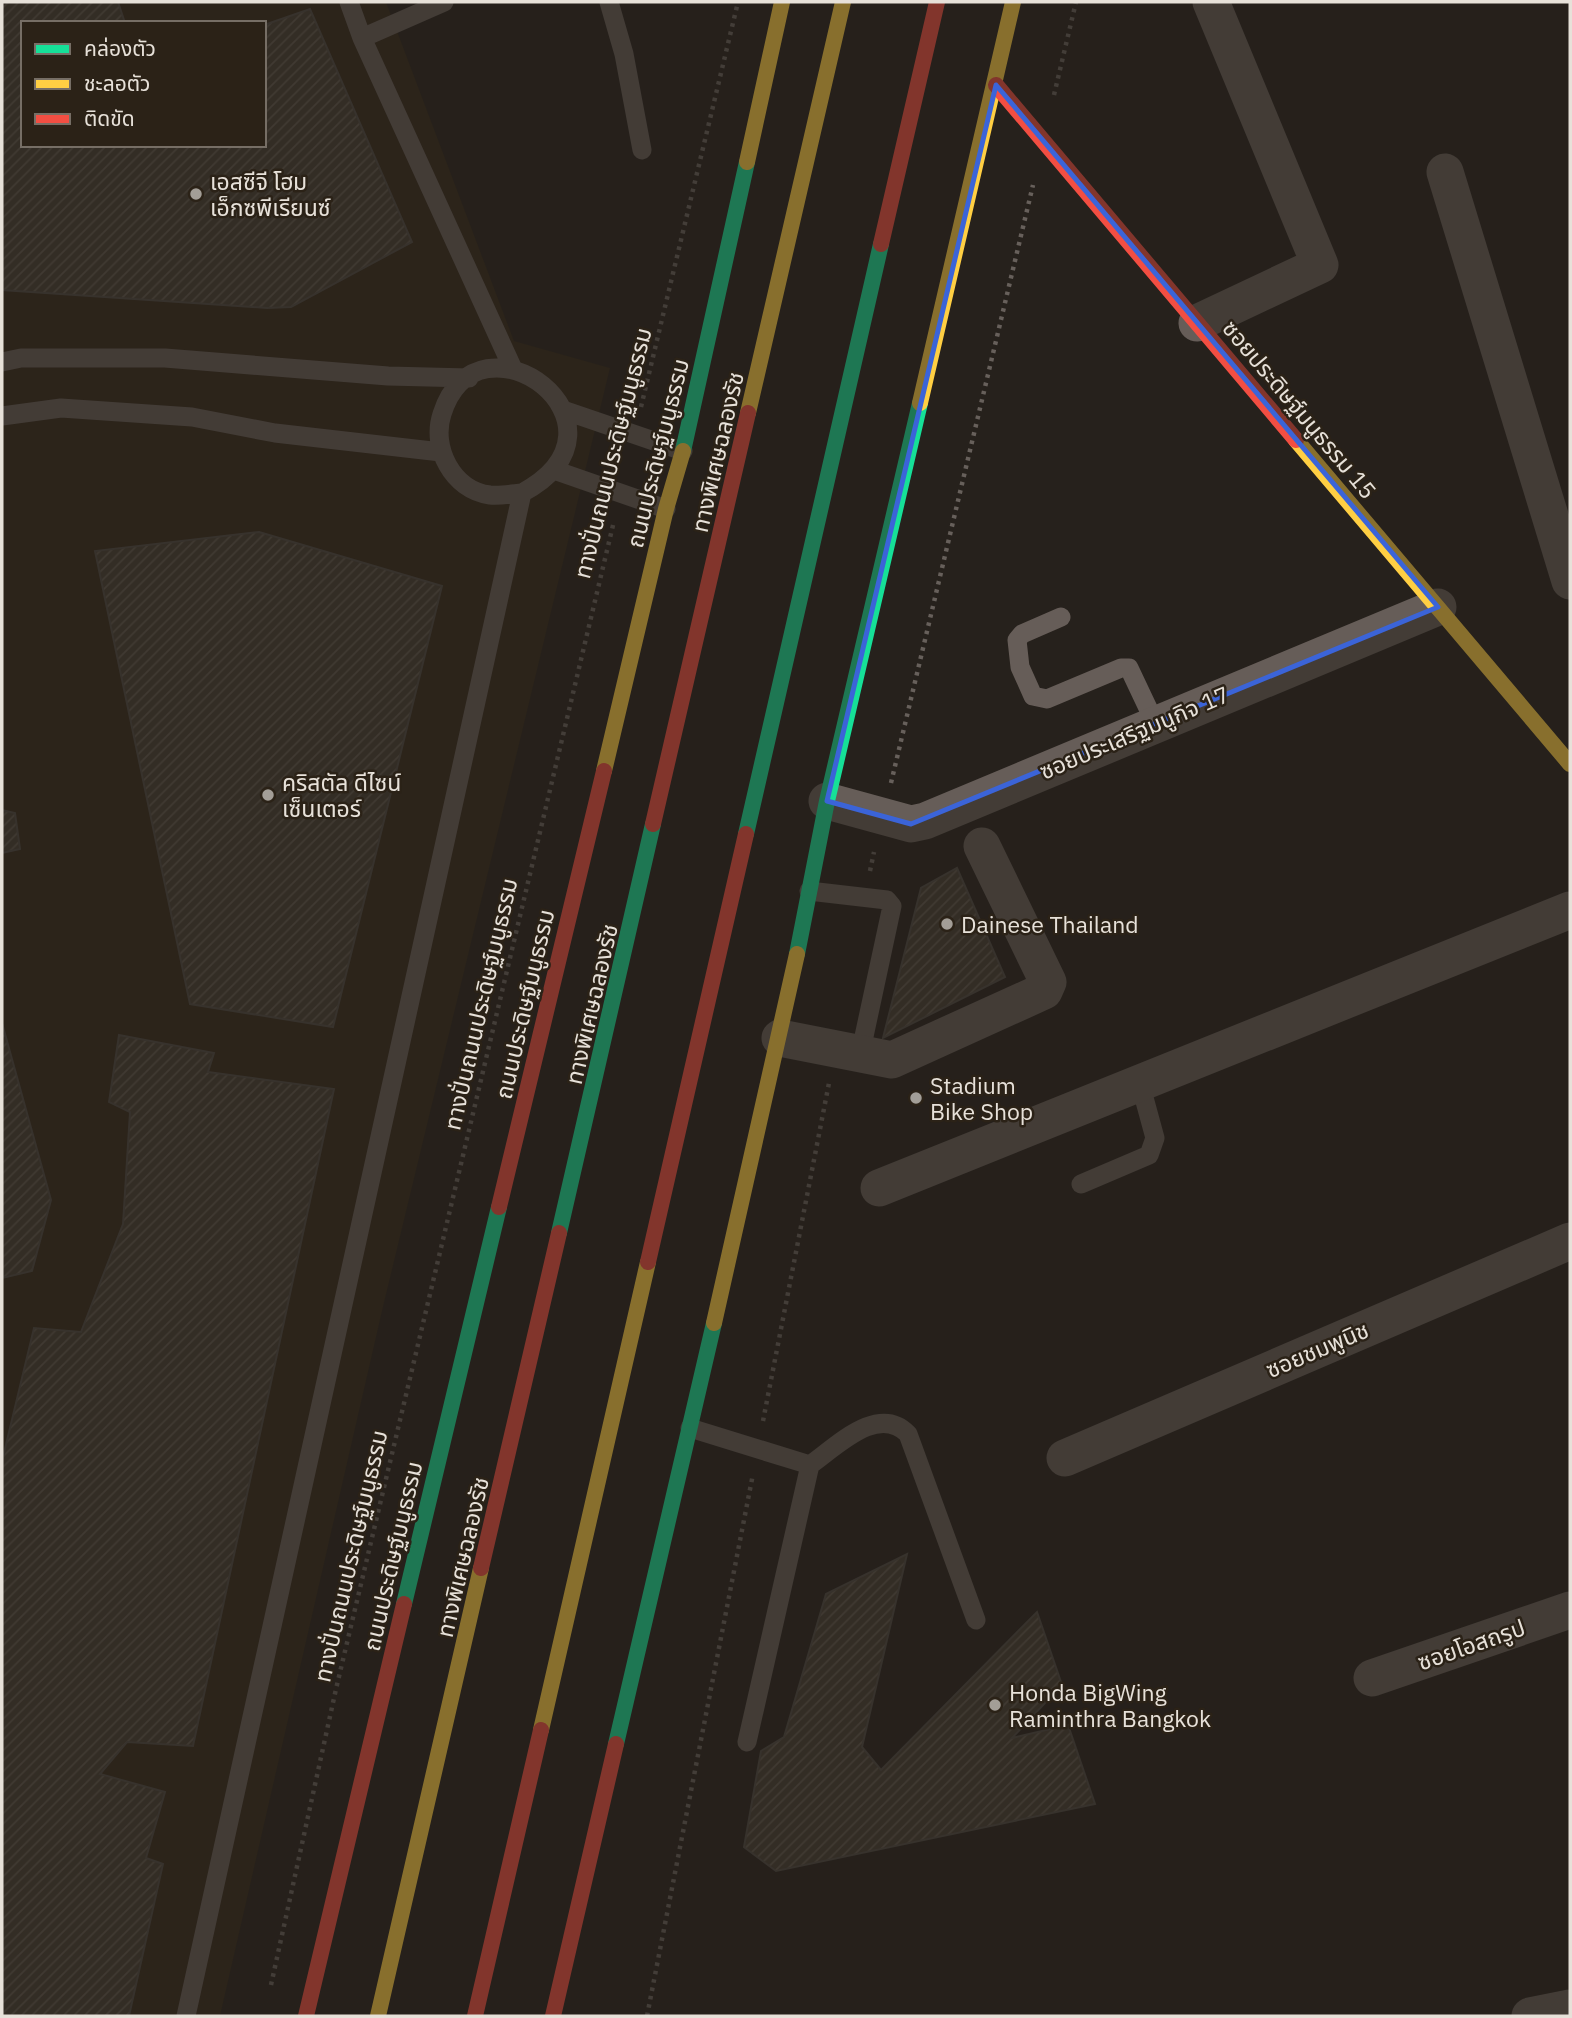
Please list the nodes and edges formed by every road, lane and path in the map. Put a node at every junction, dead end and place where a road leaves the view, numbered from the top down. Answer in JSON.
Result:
{"nodes":[{"id":1,"x":349,"y":2,"type":"edge"},
{"id":2,"x":444,"y":2,"type":"edge"},
{"id":3,"x":610,"y":2,"type":"edge"},
{"id":4,"x":738,"y":2,"type":"edge"},
{"id":5,"x":782,"y":2,"type":"edge"},
{"id":6,"x":843,"y":2,"type":"edge"},
{"id":7,"x":937,"y":2,"type":"edge"},
{"id":8,"x":1013,"y":2,"type":"edge"},
{"id":9,"x":1211,"y":2,"type":"edge"},
{"id":10,"x":362,"y":38,"type":"junction"},
{"id":11,"x":996,"y":85,"type":"junction"},
{"id":12,"x":642,"y":150,"type":"dead end"},
{"id":13,"x":1445,"y":172,"type":"dead end"},
{"id":14,"x":1197,"y":323,"type":"junction"},
{"id":15,"x":2,"y":362,"type":"edge"},
{"id":16,"x":513,"y":369,"type":"junction"},
{"id":17,"x":469,"y":378,"type":"junction"},
{"id":18,"x":563,"y":410,"type":"junction"},
{"id":19,"x":2,"y":416,"type":"edge"},
{"id":20,"x":635,"y":435,"type":"junction"},
{"id":21,"x":684,"y":451,"type":"junction"},
{"id":22,"x":440,"y":452,"type":"junction"},
{"id":23,"x":554,"y":470,"type":"junction"},
{"id":24,"x":621,"y":493,"type":"junction"},
{"id":25,"x":522,"y":494,"type":"junction"},
{"id":26,"x":666,"y":509,"type":"junction"},
{"id":27,"x":1570,"y":581,"type":"edge"},
{"id":28,"x":1438,"y":607,"type":"junction"},
{"id":29,"x":1061,"y":617,"type":"dead end"},
{"id":30,"x":1155,"y":723,"type":"junction"},
{"id":31,"x":1570,"y":764,"type":"edge"},
{"id":32,"x":827,"y":801,"type":"junction"},
{"id":33,"x":982,"y":846,"type":"dead end"},
{"id":34,"x":809,"y":891,"type":"junction"},
{"id":35,"x":1570,"y":910,"type":"edge"},
{"id":36,"x":780,"y":1038,"type":"junction"},
{"id":37,"x":860,"y":1055,"type":"junction"},
{"id":38,"x":1140,"y":1083,"type":"junction"},
{"id":39,"x":1081,"y":1184,"type":"dead end"},
{"id":40,"x":879,"y":1188,"type":"dead end"},
{"id":41,"x":1570,"y":1241,"type":"edge"},
{"id":42,"x":690,"y":1427,"type":"junction"},
{"id":43,"x":1065,"y":1458,"type":"dead end"},
{"id":44,"x":810,"y":1465,"type":"junction"},
{"id":45,"x":1570,"y":1610,"type":"edge"},
{"id":46,"x":976,"y":1620,"type":"dead end"},
{"id":47,"x":1372,"y":1678,"type":"dead end"},
{"id":48,"x":747,"y":1742,"type":"dead end"},
{"id":49,"x":270,"y":1989,"type":"dead end"},
{"id":50,"x":1570,"y":2008,"type":"edge"},
{"id":51,"x":186,"y":2016,"type":"edge"},
{"id":52,"x":306,"y":2016,"type":"edge"},
{"id":53,"x":378,"y":2016,"type":"edge"},
{"id":54,"x":475,"y":2016,"type":"edge"},
{"id":55,"x":553,"y":2016,"type":"edge"},
{"id":56,"x":1530,"y":2016,"type":"edge"}],
"edges":[{"from":1,"to":10,"type":"lane"},
{"from":2,"to":10,"type":"lane"},
{"from":3,"to":12,"type":"lane"},
{"from":4,"to":20,"type":"path","name":"ทางปั่นถนนประดิษฐ์มนูธรรม"},
{"from":5,"to":21,"type":"main road","name":"ถนนประดิษฐ์มนูธรรม"},
{"from":6,"to":53,"type":"main road","name":"ทางพิเศษฉลองรัช"},
{"from":7,"to":54,"type":"main road"},
{"from":8,"to":11,"type":"main road"},
{"from":9,"to":14,"type":"street"},
{"from":10,"to":16,"type":"lane"},
{"from":11,"to":14,"type":"main road","name":"ซอยประดิษฐ์มนูธรรม 15"},
{"from":11,"to":32,"type":"main road"},
{"from":13,"to":27,"type":"street"},
{"from":14,"to":28,"type":"main road","name":"ซอยประดิษฐ์มนูธรรม 15"},
{"from":15,"to":17,"type":"lane"},
{"from":16,"to":17,"type":"lane"},
{"from":16,"to":18,"type":"lane"},
{"from":17,"to":22,"type":"lane"},
{"from":18,"to":20,"type":"lane"},
{"from":18,"to":23,"type":"lane"},
{"from":19,"to":22,"type":"lane"},
{"from":20,"to":21,"type":"lane"},
{"from":21,"to":26,"type":"main road","name":"ถนนประดิษฐ์มนูธรรม"},
{"from":22,"to":25,"type":"lane"},
{"from":23,"to":24,"type":"lane"},
{"from":23,"to":25,"type":"lane"},
{"from":24,"to":26,"type":"lane"},
{"from":24,"to":49,"type":"path","name":"ทางปั่นถนนประดิษฐ์มนูธรรม"},
{"from":25,"to":51,"type":"lane"},
{"from":26,"to":52,"type":"main road","name":"ถนนประดิษฐ์มนูธรรม"},
{"from":28,"to":30,"type":"street","name":"ซอยประเสริฐมนูกิจ 17"},
{"from":28,"to":31,"type":"main road","name":"ซอยประดิษฐ์มนูธรรม 15"},
{"from":29,"to":30,"type":"lane"},
{"from":30,"to":32,"type":"street","name":"ซอยประเสริฐมนูกิจ 17"},
{"from":32,"to":34,"type":"main road"},
{"from":33,"to":37,"type":"street"},
{"from":34,"to":36,"type":"main road"},
{"from":34,"to":37,"type":"lane"},
{"from":35,"to":38,"type":"street"},
{"from":36,"to":37,"type":"street"},
{"from":36,"to":42,"type":"main road"},
{"from":38,"to":39,"type":"lane"},
{"from":38,"to":40,"type":"street"},
{"from":41,"to":43,"type":"street","name":"ซอยชมพูนิช"},
{"from":42,"to":44,"type":"lane"},
{"from":42,"to":55,"type":"main road"},
{"from":44,"to":46,"type":"lane"},
{"from":44,"to":48,"type":"lane"},
{"from":45,"to":47,"type":"street","name":"ซอยโอสถรูป"},
{"from":50,"to":56,"type":"street"}]}
